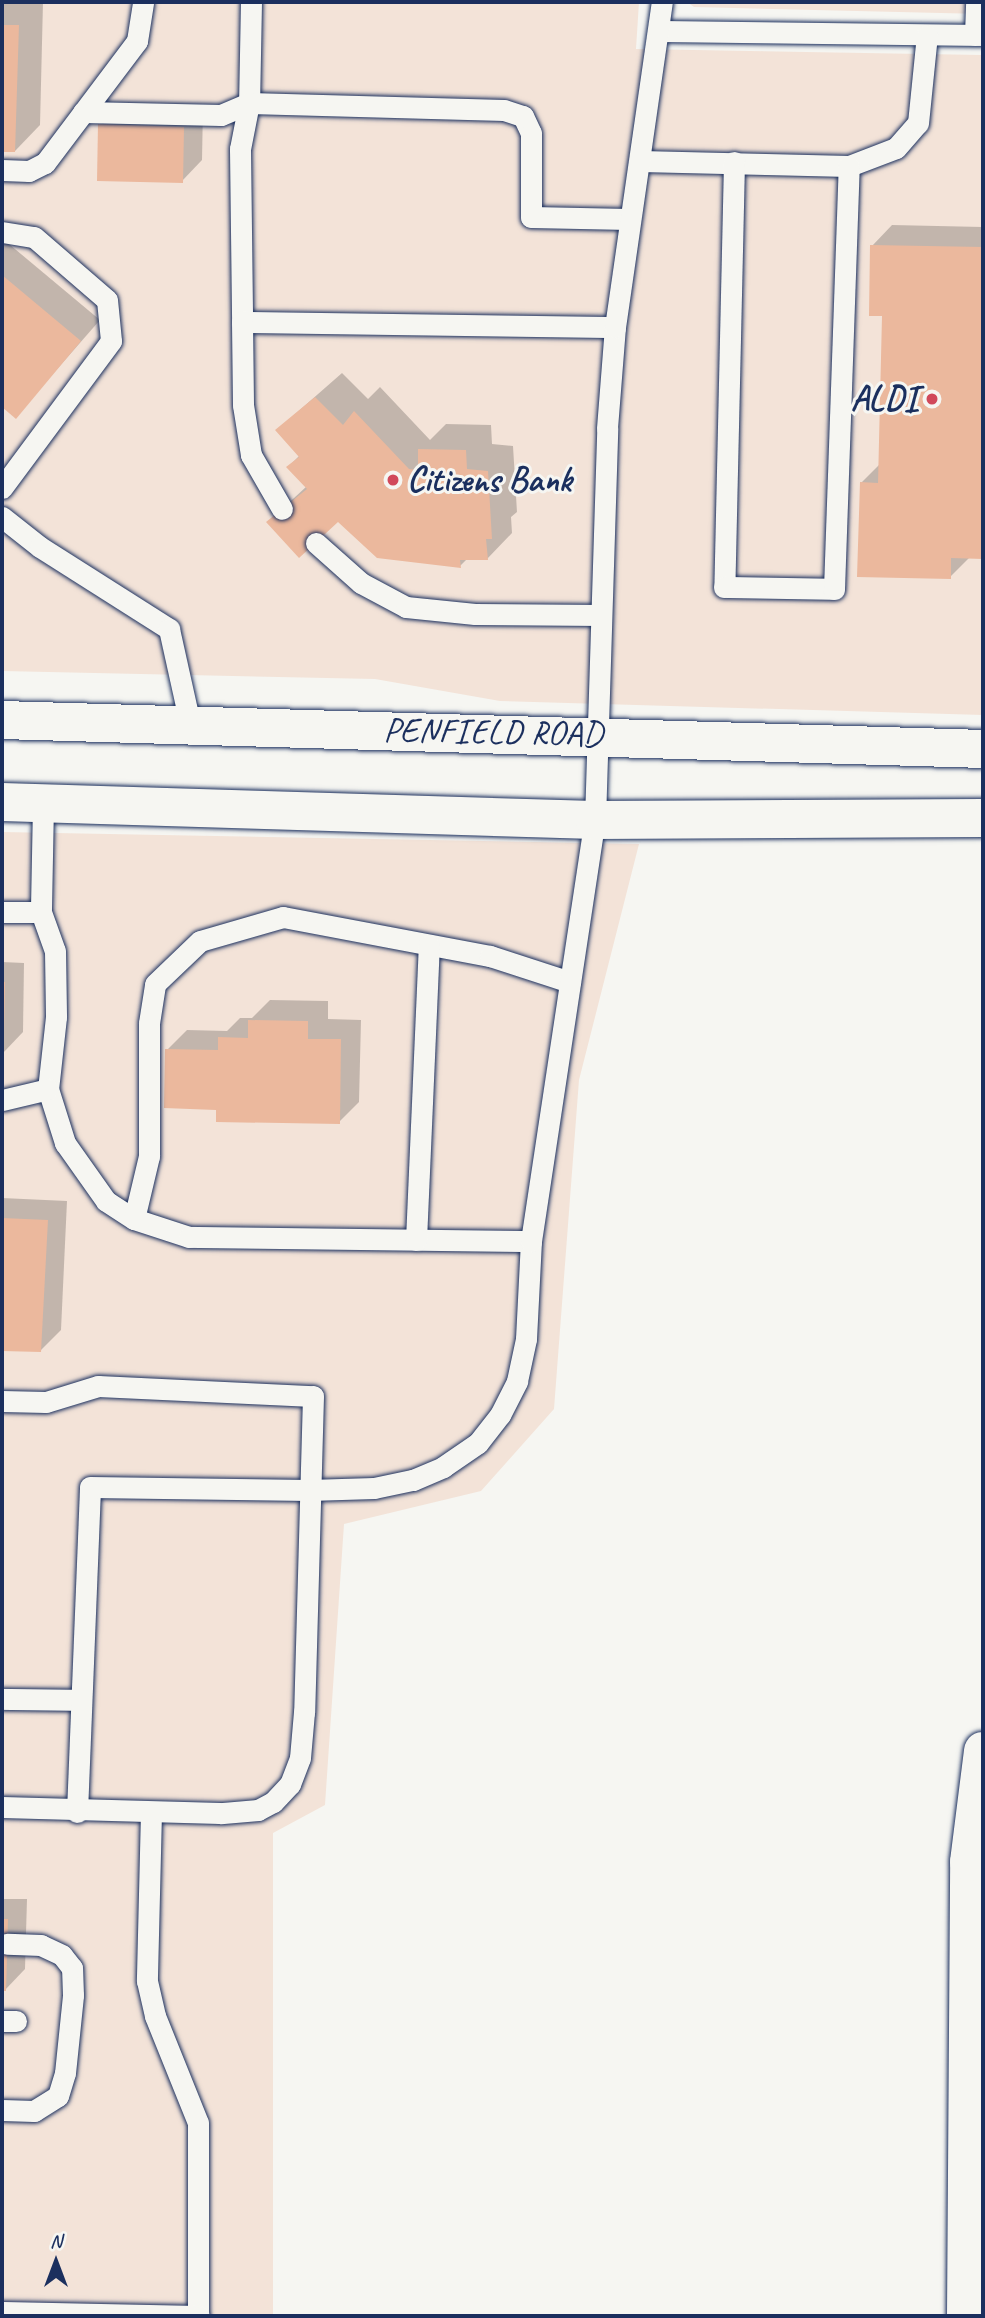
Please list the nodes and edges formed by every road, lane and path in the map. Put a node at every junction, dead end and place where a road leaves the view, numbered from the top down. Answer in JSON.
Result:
{"nodes":[{"id":1,"x":144,"y":2,"type":"edge"},
{"id":2,"x":251,"y":2,"type":"edge"},
{"id":3,"x":662,"y":2,"type":"edge"},
{"id":4,"x":976,"y":2,"type":"edge"},
{"id":5,"x":661,"y":31,"type":"junction"},
{"id":6,"x":927,"y":35,"type":"junction"},
{"id":7,"x":979,"y":35,"type":"edge"},
{"id":8,"x":249,"y":103,"type":"junction"},
{"id":9,"x":83,"y":112,"type":"junction"},
{"id":10,"x":639,"y":161,"type":"junction"},
{"id":11,"x":734,"y":162,"type":"junction"},
{"id":12,"x":849,"y":166,"type":"junction"},
{"id":13,"x":2,"y":170,"type":"edge"},
{"id":14,"x":629,"y":219,"type":"junction"},
{"id":15,"x":2,"y":232,"type":"edge"},
{"id":16,"x":242,"y":322,"type":"junction"},
{"id":17,"x":615,"y":327,"type":"junction"},
{"id":18,"x":2,"y":488,"type":"edge"},
{"id":19,"x":282,"y":509,"type":"dead end"},
{"id":20,"x":6,"y":528,"type":"edge"},
{"id":21,"x":316,"y":543,"type":"dead end"},
{"id":22,"x":601,"y":615,"type":"junction"},
{"id":23,"x":2,"y":720,"type":"edge"},
{"id":24,"x":190,"y":724,"type":"junction"},
{"id":25,"x":597,"y":734,"type":"junction"},
{"id":26,"x":983,"y":749,"type":"edge"},
{"id":27,"x":2,"y":802,"type":"edge"},
{"id":28,"x":43,"y":804,"type":"junction"},
{"id":29,"x":983,"y":818,"type":"edge"},
{"id":30,"x":595,"y":820,"type":"junction"},
{"id":31,"x":2,"y":912,"type":"edge"},
{"id":32,"x":41,"y":912,"type":"junction"},
{"id":33,"x":429,"y":945,"type":"junction"},
{"id":34,"x":570,"y":982,"type":"junction"},
{"id":35,"x":48,"y":1088,"type":"junction"},
{"id":36,"x":2,"y":1100,"type":"edge"},
{"id":37,"x":134,"y":1219,"type":"junction"},
{"id":38,"x":416,"y":1240,"type":"junction"},
{"id":39,"x":531,"y":1241,"type":"junction"},
{"id":40,"x":2,"y":1401,"type":"edge"},
{"id":41,"x":309,"y":1490,"type":"junction"},
{"id":42,"x":2,"y":1699,"type":"edge"},
{"id":43,"x":80,"y":1700,"type":"junction"},
{"id":44,"x":983,"y":1751,"type":"edge"},
{"id":45,"x":2,"y":1807,"type":"edge"},
{"id":46,"x":77,"y":1812,"type":"junction"},
{"id":47,"x":151,"y":1812,"type":"junction"},
{"id":48,"x":7,"y":1944,"type":"dead end"},
{"id":49,"x":2,"y":2110,"type":"edge"},
{"id":50,"x":2,"y":2312,"type":"edge"},
{"id":51,"x":75,"y":2315,"type":"edge"},
{"id":52,"x":199,"y":2315,"type":"edge"},
{"id":53,"x":966,"y":2316,"type":"edge"}],
"edges":[{"from":1,"to":9,"type":"lane"},
{"from":2,"to":8,"type":"lane"},
{"from":3,"to":5,"type":"lane"},
{"from":4,"to":7,"type":"lane"},
{"from":5,"to":6,"type":"lane"},
{"from":5,"to":10,"type":"lane"},
{"from":6,"to":7,"type":"lane"},
{"from":6,"to":12,"type":"lane"},
{"from":8,"to":9,"type":"lane"},
{"from":8,"to":14,"type":"lane"},
{"from":8,"to":16,"type":"lane"},
{"from":9,"to":13,"type":"lane"},
{"from":10,"to":11,"type":"lane"},
{"from":10,"to":14,"type":"lane"},
{"from":11,"to":12,"type":"lane"},
{"from":11,"to":12,"type":"lane"},
{"from":14,"to":17,"type":"lane"},
{"from":15,"to":18,"type":"lane"},
{"from":16,"to":17,"type":"lane"},
{"from":16,"to":19,"type":"lane"},
{"from":17,"to":22,"type":"lane"},
{"from":20,"to":24,"type":"lane"},
{"from":21,"to":22,"type":"lane"},
{"from":22,"to":25,"type":"lane"},
{"from":23,"to":24,"type":"main road","name":"PENFIELD ROAD"},
{"from":24,"to":25,"type":"main road","name":"PENFIELD ROAD"},
{"from":25,"to":26,"type":"main road","name":"PENFIELD ROAD"},
{"from":25,"to":30,"type":"lane"},
{"from":27,"to":28,"type":"main road"},
{"from":28,"to":30,"type":"main road"},
{"from":28,"to":32,"type":"lane"},
{"from":29,"to":30,"type":"main road"},
{"from":30,"to":34,"type":"lane"},
{"from":31,"to":32,"type":"lane"},
{"from":32,"to":35,"type":"lane"},
{"from":33,"to":34,"type":"lane"},
{"from":33,"to":37,"type":"lane"},
{"from":33,"to":38,"type":"lane"},
{"from":34,"to":39,"type":"lane"},
{"from":35,"to":36,"type":"lane"},
{"from":35,"to":37,"type":"lane"},
{"from":37,"to":38,"type":"lane"},
{"from":38,"to":39,"type":"lane"},
{"from":39,"to":41,"type":"lane"},
{"from":40,"to":41,"type":"lane"},
{"from":41,"to":43,"type":"lane"},
{"from":41,"to":47,"type":"lane"},
{"from":42,"to":43,"type":"lane"},
{"from":43,"to":46,"type":"lane"},
{"from":44,"to":53,"type":"main road"},
{"from":45,"to":46,"type":"lane"},
{"from":46,"to":47,"type":"lane"},
{"from":47,"to":52,"type":"lane"},
{"from":48,"to":49,"type":"lane"},
{"from":50,"to":51,"type":"lane"},
{"from":51,"to":52,"type":"lane"}]}
